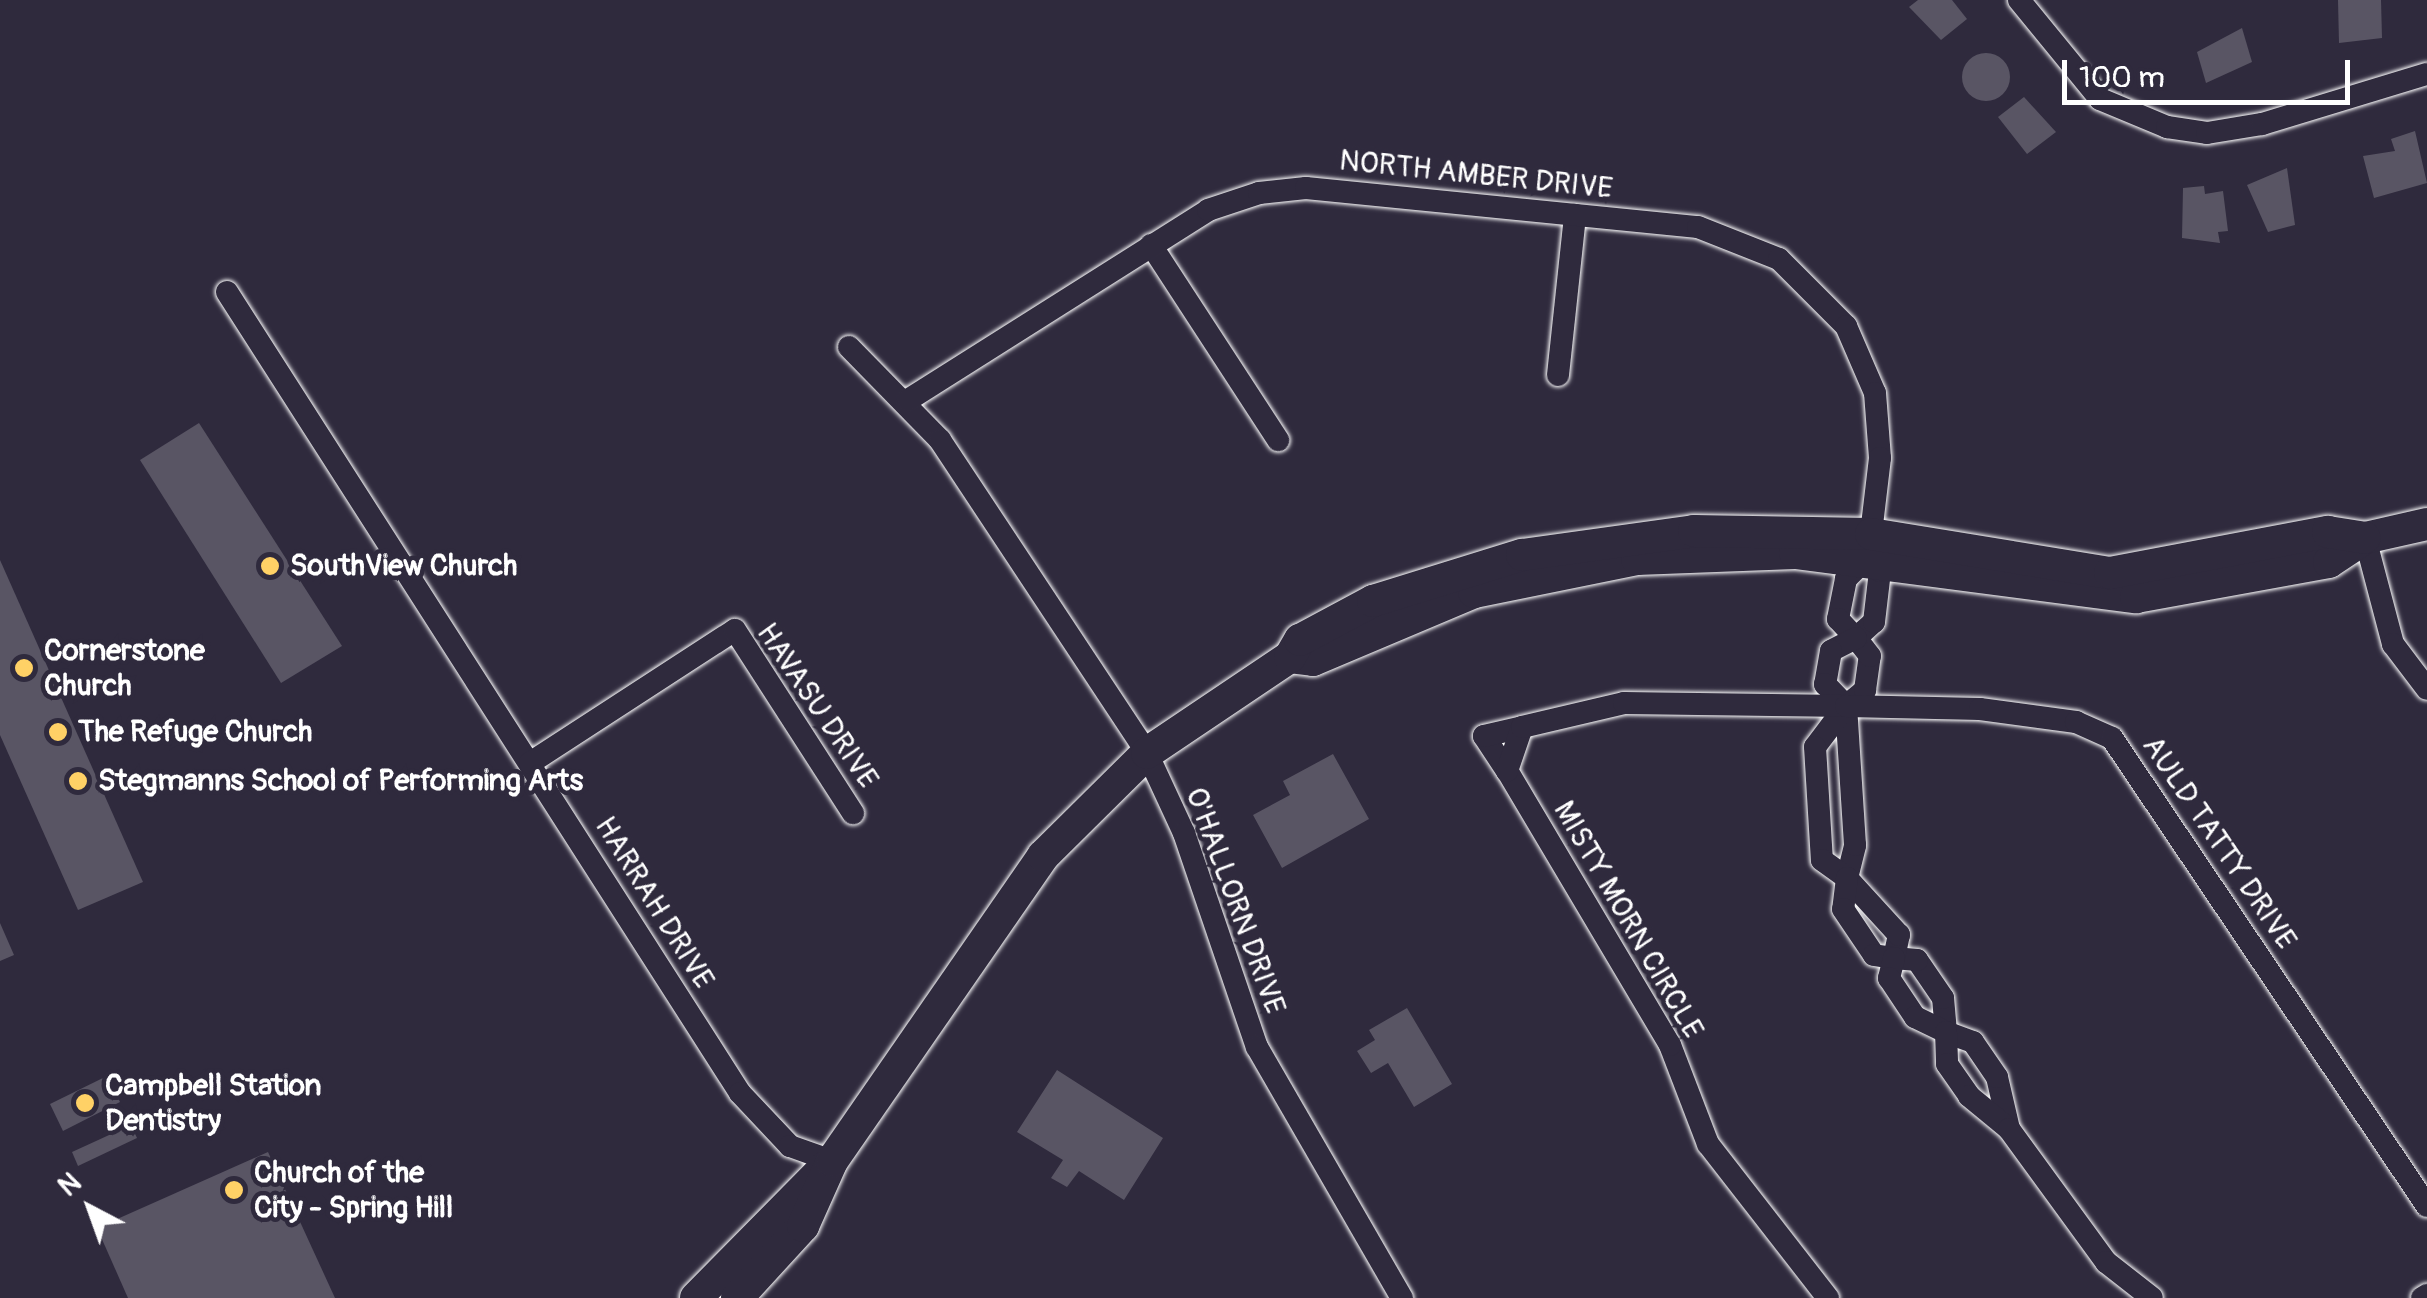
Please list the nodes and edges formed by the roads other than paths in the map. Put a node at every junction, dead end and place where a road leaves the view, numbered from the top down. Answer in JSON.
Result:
{"nodes":[{"id":1,"x":2019,"y":0,"type":"edge"},
{"id":2,"x":2427,"y":74,"type":"edge"},
{"id":3,"x":1575,"y":215,"type":"junction"},
{"id":4,"x":1152,"y":244,"type":"junction"},
{"id":5,"x":227,"y":292,"type":"dead end"},
{"id":6,"x":850,"y":347,"type":"dead end"},
{"id":7,"x":1558,"y":376,"type":"dead end"},
{"id":8,"x":908,"y":400,"type":"junction"},
{"id":9,"x":1278,"y":440,"type":"dead end"},
{"id":10,"x":2427,"y":524,"type":"edge"},
{"id":11,"x":2366,"y":538,"type":"junction"},
{"id":12,"x":1868,"y":547,"type":"junction"},
{"id":13,"x":1856,"y":638,"type":"junction"},
{"id":14,"x":2427,"y":689,"type":"edge"},
{"id":15,"x":1846,"y":706,"type":"junction"},
{"id":16,"x":1522,"y":727,"type":"junction"},
{"id":17,"x":1147,"y":753,"type":"junction"},
{"id":18,"x":530,"y":763,"type":"junction"},
{"id":19,"x":1507,"y":771,"type":"junction"},
{"id":20,"x":852,"y":813,"type":"dead end"},
{"id":21,"x":1847,"y":878,"type":"junction"},
{"id":22,"x":1894,"y":958,"type":"junction"},
{"id":23,"x":1946,"y":1032,"type":"junction"},
{"id":24,"x":2009,"y":1129,"type":"junction"},
{"id":25,"x":832,"y":1161,"type":"junction"},
{"id":26,"x":2427,"y":1206,"type":"edge"},
{"id":27,"x":696,"y":1298,"type":"edge"},
{"id":28,"x":737,"y":1298,"type":"edge"},
{"id":29,"x":1402,"y":1298,"type":"edge"},
{"id":30,"x":1828,"y":1298,"type":"edge"},
{"id":31,"x":2152,"y":1298,"type":"edge"}],
"edges":[{"from":1,"to":2,"type":"street"},
{"from":3,"to":4,"type":"street","name":"NORTH AMBER DRIVE"},
{"from":3,"to":7,"type":"street"},
{"from":3,"to":12,"type":"street","name":"NORTH AMBER DRIVE"},
{"from":4,"to":8,"type":"street","name":"NORTH AMBER DRIVE"},
{"from":4,"to":9,"type":"street"},
{"from":5,"to":18,"type":"street","name":"HARRAH DRIVE"},
{"from":6,"to":8,"type":"street","name":"O'HALLORN DRIVE"},
{"from":8,"to":17,"type":"street","name":"O'HALLORN DRIVE"},
{"from":10,"to":11,"type":"street"},
{"from":11,"to":12,"type":"street"},
{"from":11,"to":14,"type":"street"},
{"from":12,"to":13,"type":"street"},
{"from":12,"to":13,"type":"street"},
{"from":12,"to":17,"type":"street"},
{"from":13,"to":15,"type":"street"},
{"from":13,"to":15,"type":"street"},
{"from":15,"to":16,"type":"street","name":"MISTY MORN CIRCLE"},
{"from":15,"to":21,"type":"street"},
{"from":15,"to":21,"type":"street"},
{"from":15,"to":26,"type":"street","name":"AULD TATTY DRIVE"},
{"from":16,"to":19,"type":"street"},
{"from":16,"to":19,"type":"street","name":"MISTY MORN CIRCLE"},
{"from":17,"to":25,"type":"street"},
{"from":17,"to":29,"type":"street","name":"O'HALLORN DRIVE"},
{"from":18,"to":20,"type":"street","name":"HAVASU DRIVE"},
{"from":18,"to":25,"type":"street","name":"HARRAH DRIVE"},
{"from":19,"to":30,"type":"street","name":"MISTY MORN CIRCLE"},
{"from":21,"to":22,"type":"street"},
{"from":21,"to":22,"type":"street"},
{"from":22,"to":23,"type":"street"},
{"from":22,"to":23,"type":"street"},
{"from":23,"to":24,"type":"street"},
{"from":23,"to":24,"type":"street"},
{"from":24,"to":31,"type":"street"},
{"from":25,"to":27,"type":"street"},
{"from":25,"to":28,"type":"street"}]}
